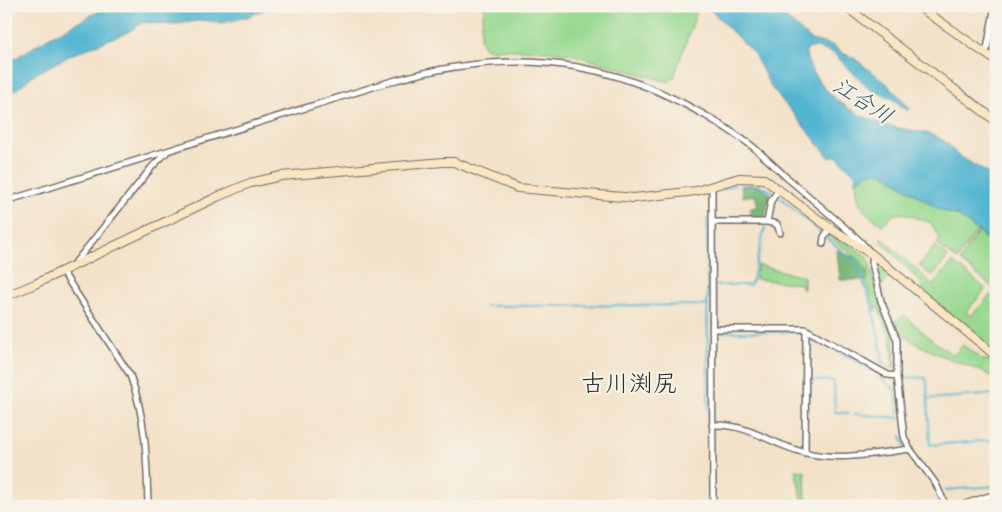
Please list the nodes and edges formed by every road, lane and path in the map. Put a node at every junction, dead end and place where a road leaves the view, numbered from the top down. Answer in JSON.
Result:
{"nodes":[{"id":1,"x":845,"y":6,"type":"edge"},
{"id":2,"x":918,"y":6,"type":"edge"},
{"id":3,"x":994,"y":6,"type":"edge"},
{"id":4,"x":986,"y":54,"type":"junction"},
{"id":5,"x":996,"y":61,"type":"edge"},
{"id":6,"x":995,"y":120,"type":"edge"},
{"id":7,"x":166,"y":153,"type":"junction"},
{"id":8,"x":712,"y":186,"type":"junction"},
{"id":9,"x":779,"y":190,"type":"junction"},
{"id":10,"x":6,"y":201,"type":"edge"},
{"id":11,"x":712,"y":222,"type":"junction"},
{"id":12,"x":768,"y":222,"type":"junction"},
{"id":13,"x":827,"y":232,"type":"junction"},
{"id":14,"x":780,"y":233,"type":"dead end"},
{"id":15,"x":823,"y":244,"type":"dead end"},
{"id":16,"x":873,"y":256,"type":"junction"},
{"id":17,"x":73,"y":265,"type":"junction"},
{"id":18,"x":62,"y":271,"type":"junction"},
{"id":19,"x":6,"y":296,"type":"edge"},
{"id":20,"x":712,"y":329,"type":"junction"},
{"id":21,"x":806,"y":332,"type":"junction"},
{"id":22,"x":996,"y":356,"type":"edge"},
{"id":23,"x":897,"y":376,"type":"junction"},
{"id":24,"x":712,"y":425,"type":"junction"},
{"id":25,"x":910,"y":450,"type":"junction"},
{"id":26,"x":805,"y":453,"type":"junction"},
{"id":27,"x":996,"y":494,"type":"edge"},
{"id":28,"x":148,"y":506,"type":"edge"},
{"id":29,"x":713,"y":506,"type":"edge"},
{"id":30,"x":946,"y":506,"type":"edge"},
{"id":31,"x":959,"y":506,"type":"edge"}],
"edges":[{"from":1,"to":6,"type":"street"},
{"from":2,"to":4,"type":"street"},
{"from":3,"to":4,"type":"street"},
{"from":4,"to":5,"type":"street"},
{"from":7,"to":10,"type":"street"},
{"from":7,"to":16,"type":"street"},
{"from":7,"to":17,"type":"street"},
{"from":8,"to":9,"type":"street"},
{"from":8,"to":11,"type":"street"},
{"from":8,"to":17,"type":"street"},
{"from":9,"to":12,"type":"street"},
{"from":9,"to":13,"type":"street"},
{"from":11,"to":12,"type":"street"},
{"from":11,"to":20,"type":"street"},
{"from":12,"to":14,"type":"street"},
{"from":13,"to":15,"type":"street"},
{"from":13,"to":16,"type":"street"},
{"from":16,"to":22,"type":"street"},
{"from":16,"to":23,"type":"street"},
{"from":17,"to":18,"type":"street"},
{"from":18,"to":19,"type":"street"},
{"from":18,"to":28,"type":"street"},
{"from":20,"to":21,"type":"street"},
{"from":20,"to":24,"type":"street"},
{"from":21,"to":23,"type":"street"},
{"from":21,"to":26,"type":"street"},
{"from":23,"to":25,"type":"street"},
{"from":24,"to":26,"type":"street"},
{"from":24,"to":29,"type":"street"},
{"from":25,"to":26,"type":"street"},
{"from":25,"to":30,"type":"street"},
{"from":27,"to":31,"type":"street"}]}
